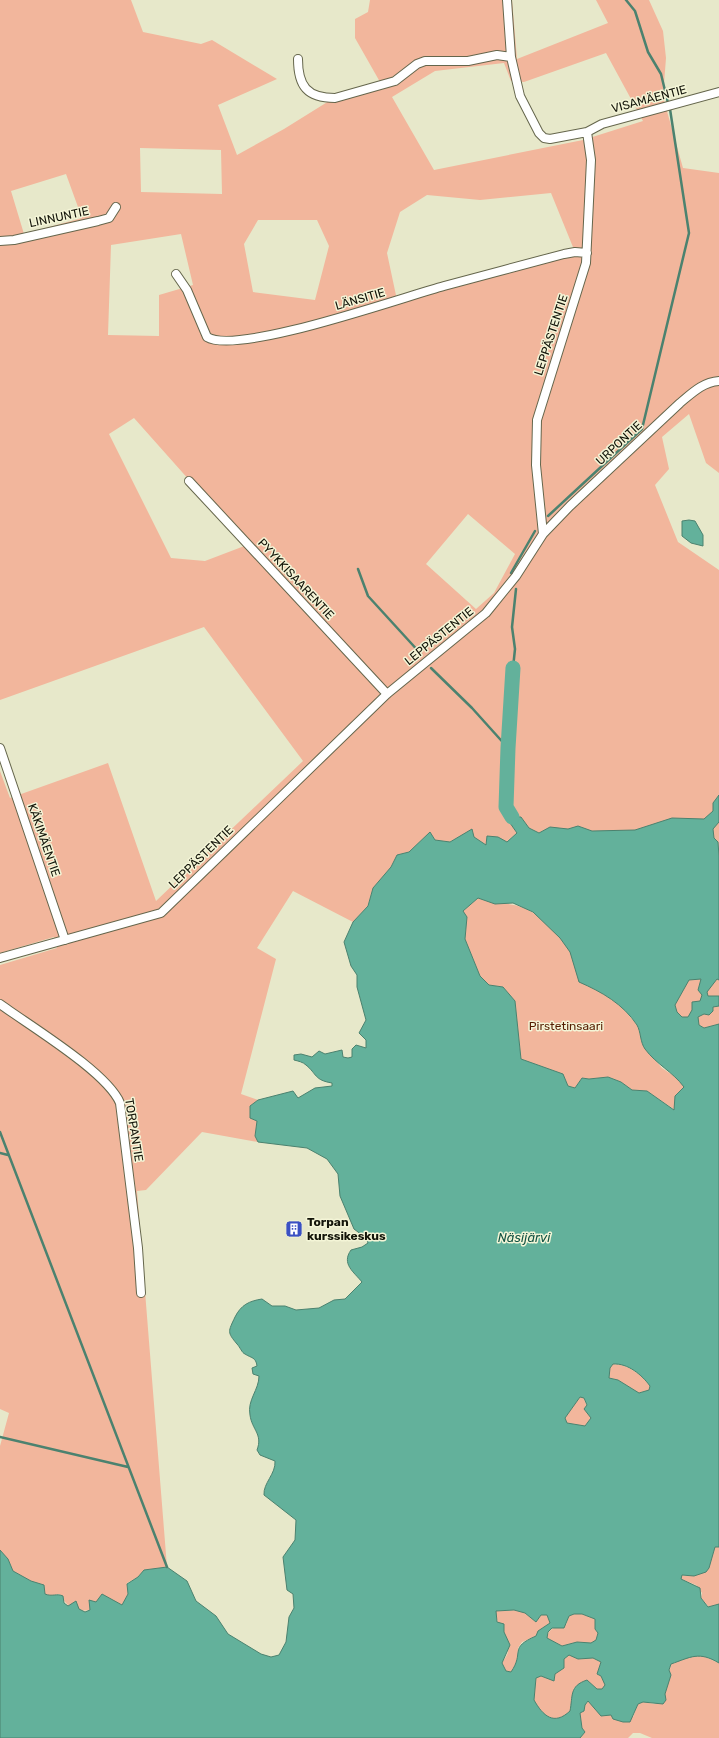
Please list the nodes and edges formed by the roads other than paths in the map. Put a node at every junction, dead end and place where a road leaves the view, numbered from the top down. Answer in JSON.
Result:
{"nodes":[{"id":1,"x":507,"y":0,"type":"edge"},
{"id":2,"x":511,"y":57,"type":"junction"},
{"id":3,"x":298,"y":59,"type":"dead end"},
{"id":4,"x":719,"y":92,"type":"edge"},
{"id":5,"x":588,"y":132,"type":"junction"},
{"id":6,"x":116,"y":207,"type":"dead end"},
{"id":7,"x":0,"y":241,"type":"edge"},
{"id":8,"x":587,"y":253,"type":"junction"},
{"id":9,"x":176,"y":274,"type":"dead end"},
{"id":10,"x":719,"y":381,"type":"edge"},
{"id":11,"x":189,"y":480,"type":"dead end"},
{"id":12,"x":543,"y":534,"type":"junction"},
{"id":13,"x":387,"y":694,"type":"junction"},
{"id":14,"x":0,"y":748,"type":"edge"},
{"id":15,"x":65,"y":940,"type":"junction"},
{"id":16,"x":0,"y":958,"type":"edge"},
{"id":17,"x":0,"y":1004,"type":"edge"},
{"id":18,"x":141,"y":1293,"type":"dead end"}],
"edges":[{"from":1,"to":2,"type":"street"},
{"from":2,"to":3,"type":"street"},
{"from":2,"to":5,"type":"street","name":"VISAMÄENTIE"},
{"from":4,"to":5,"type":"street","name":"VISAMÄENTIE"},
{"from":5,"to":8,"type":"street","name":"LEPPÄSTENTIE"},
{"from":6,"to":7,"type":"street","name":"LINNUNTIE"},
{"from":8,"to":9,"type":"street","name":"LÄNSITIE"},
{"from":8,"to":12,"type":"street","name":"LEPPÄSTENTIE"},
{"from":10,"to":12,"type":"street","name":"URPONTIE"},
{"from":11,"to":13,"type":"street","name":"PYYKKISAARENTIE"},
{"from":12,"to":13,"type":"street","name":"LEPPÄSTENTIE"},
{"from":13,"to":15,"type":"street","name":"LEPPÄSTENTIE"},
{"from":14,"to":15,"type":"street","name":"KÄKIMÄENTIE"},
{"from":15,"to":16,"type":"street","name":"LEPPÄSTENTIE"},
{"from":17,"to":18,"type":"street","name":"TORPANTIE"}]}
